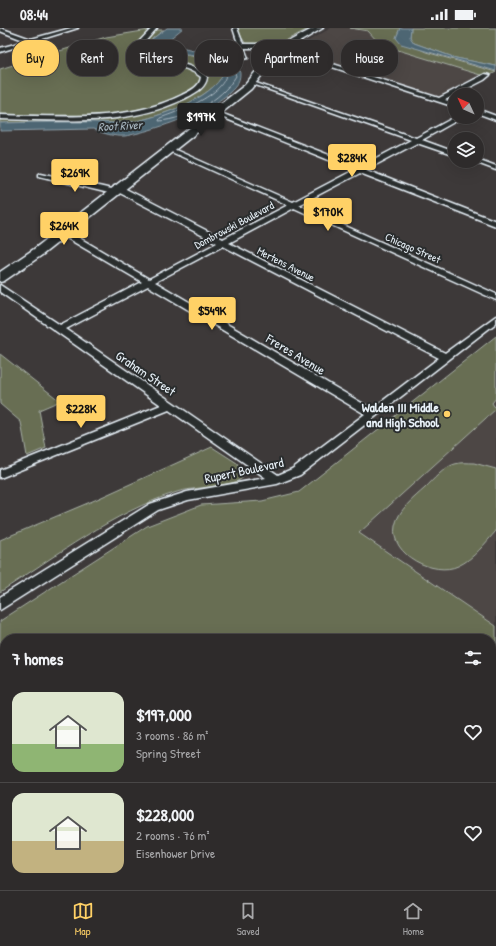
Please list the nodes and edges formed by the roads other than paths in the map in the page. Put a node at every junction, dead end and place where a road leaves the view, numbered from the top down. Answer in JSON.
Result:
{"nodes":[{"id":1,"x":62,"y":28,"type":"edge"},
{"id":2,"x":76,"y":28,"type":"edge"},
{"id":3,"x":155,"y":28,"type":"edge"},
{"id":4,"x":235,"y":28,"type":"edge"},
{"id":5,"x":319,"y":28,"type":"edge"},
{"id":6,"x":0,"y":29,"type":"edge"},
{"id":7,"x":68,"y":30,"type":"junction"},
{"id":8,"x":28,"y":40,"type":"edge"},
{"id":9,"x":33,"y":40,"type":"edge"},
{"id":10,"x":239,"y":40,"type":"edge"},
{"id":11,"x":297,"y":40,"type":"edge"},
{"id":12,"x":12,"y":46,"type":"edge"},
{"id":13,"x":0,"y":50,"type":"edge"},
{"id":14,"x":243,"y":52,"type":"edge"},
{"id":15,"x":245,"y":58,"type":"dead end"},
{"id":16,"x":333,"y":66,"type":"edge"},
{"id":17,"x":486,"y":74,"type":"dead end"},
{"id":18,"x":257,"y":76,"type":"edge"},
{"id":19,"x":252,"y":82,"type":"junction"},
{"id":20,"x":440,"y":100,"type":"junction"},
{"id":21,"x":448,"y":103,"type":"edge"},
{"id":22,"x":216,"y":113,"type":"junction"},
{"id":23,"x":484,"y":114,"type":"edge"},
{"id":24,"x":0,"y":117,"type":"edge"},
{"id":25,"x":496,"y":118,"type":"edge"},
{"id":26,"x":448,"y":123,"type":"edge"},
{"id":27,"x":416,"y":140,"type":"junction"},
{"id":28,"x":169,"y":149,"type":"junction"},
{"id":29,"x":448,"y":151,"type":"edge"},
{"id":30,"x":484,"y":164,"type":"edge"},
{"id":31,"x":496,"y":168,"type":"edge"},
{"id":32,"x":359,"y":170,"type":"junction"},
{"id":33,"x":41,"y":175,"type":"dead end"},
{"id":34,"x":115,"y":190,"type":"junction"},
{"id":35,"x":294,"y":206,"type":"junction"},
{"id":36,"x":496,"y":224,"type":"edge"},
{"id":37,"x":63,"y":232,"type":"junction"},
{"id":38,"x":223,"y":244,"type":"junction"},
{"id":39,"x":0,"y":278,"type":"edge"},
{"id":40,"x":149,"y":282,"type":"junction"},
{"id":41,"x":0,"y":288,"type":"edge"},
{"id":42,"x":496,"y":297,"type":"edge"},
{"id":43,"x":496,"y":319,"type":"edge"},
{"id":44,"x":60,"y":329,"type":"junction"},
{"id":45,"x":445,"y":357,"type":"junction"},
{"id":46,"x":171,"y":406,"type":"junction"},
{"id":47,"x":371,"y":413,"type":"junction"},
{"id":48,"x":0,"y":474,"type":"edge"},
{"id":49,"x":277,"y":480,"type":"junction"},
{"id":50,"x":0,"y":604,"type":"edge"}],
"edges":[{"from":1,"to":7,"type":"street"},
{"from":2,"to":7,"type":"street"},
{"from":3,"to":24,"type":"street"},
{"from":4,"to":10,"type":"street"},
{"from":5,"to":11,"type":"main road"},
{"from":6,"to":8,"type":"street"},
{"from":7,"to":9,"type":"street"},
{"from":12,"to":13,"type":"street"},
{"from":14,"to":15,"type":"street"},
{"from":16,"to":20,"type":"street"},
{"from":17,"to":20,"type":"street"},
{"from":18,"to":19,"type":"main road"},
{"from":19,"to":22,"type":"main road"},
{"from":19,"to":27,"type":"street"},
{"from":20,"to":21,"type":"street"},
{"from":22,"to":28,"type":"main road"},
{"from":22,"to":32,"type":"street"},
{"from":23,"to":25,"type":"street"},
{"from":26,"to":27,"type":"street","name":"Dombrowski Boulevard"},
{"from":27,"to":29,"type":"street"},
{"from":27,"to":32,"type":"street","name":"Dombrowski Boulevard"},
{"from":28,"to":34,"type":"main road"},
{"from":28,"to":35,"type":"street","name":"Chicago Street"},
{"from":30,"to":31,"type":"street"},
{"from":32,"to":35,"type":"street","name":"Dombrowski Boulevard"},
{"from":32,"to":36,"type":"street"},
{"from":33,"to":34,"type":"street","name":"Mertens Avenue"},
{"from":34,"to":37,"type":"main road"},
{"from":34,"to":38,"type":"street","name":"Mertens Avenue"},
{"from":35,"to":38,"type":"street","name":"Dombrowski Boulevard"},
{"from":35,"to":42,"type":"street","name":"Chicago Street"},
{"from":37,"to":39,"type":"main road"},
{"from":37,"to":40,"type":"street","name":"Freres Avenue"},
{"from":38,"to":40,"type":"street","name":"Dombrowski Boulevard"},
{"from":38,"to":45,"type":"street","name":"Mertens Avenue"},
{"from":40,"to":44,"type":"street","name":"Dombrowski Boulevard"},
{"from":40,"to":47,"type":"street","name":"Freres Avenue"},
{"from":41,"to":44,"type":"street","name":"Graham Street"},
{"from":43,"to":45,"type":"street","name":"Rupert Boulevard"},
{"from":44,"to":46,"type":"street","name":"Graham Street"},
{"from":45,"to":47,"type":"street","name":"Rupert Boulevard"},
{"from":46,"to":48,"type":"street"},
{"from":46,"to":49,"type":"street","name":"Graham Street"},
{"from":47,"to":49,"type":"street","name":"Rupert Boulevard"},
{"from":49,"to":50,"type":"street","name":"Rupert Boulevard"}]}
